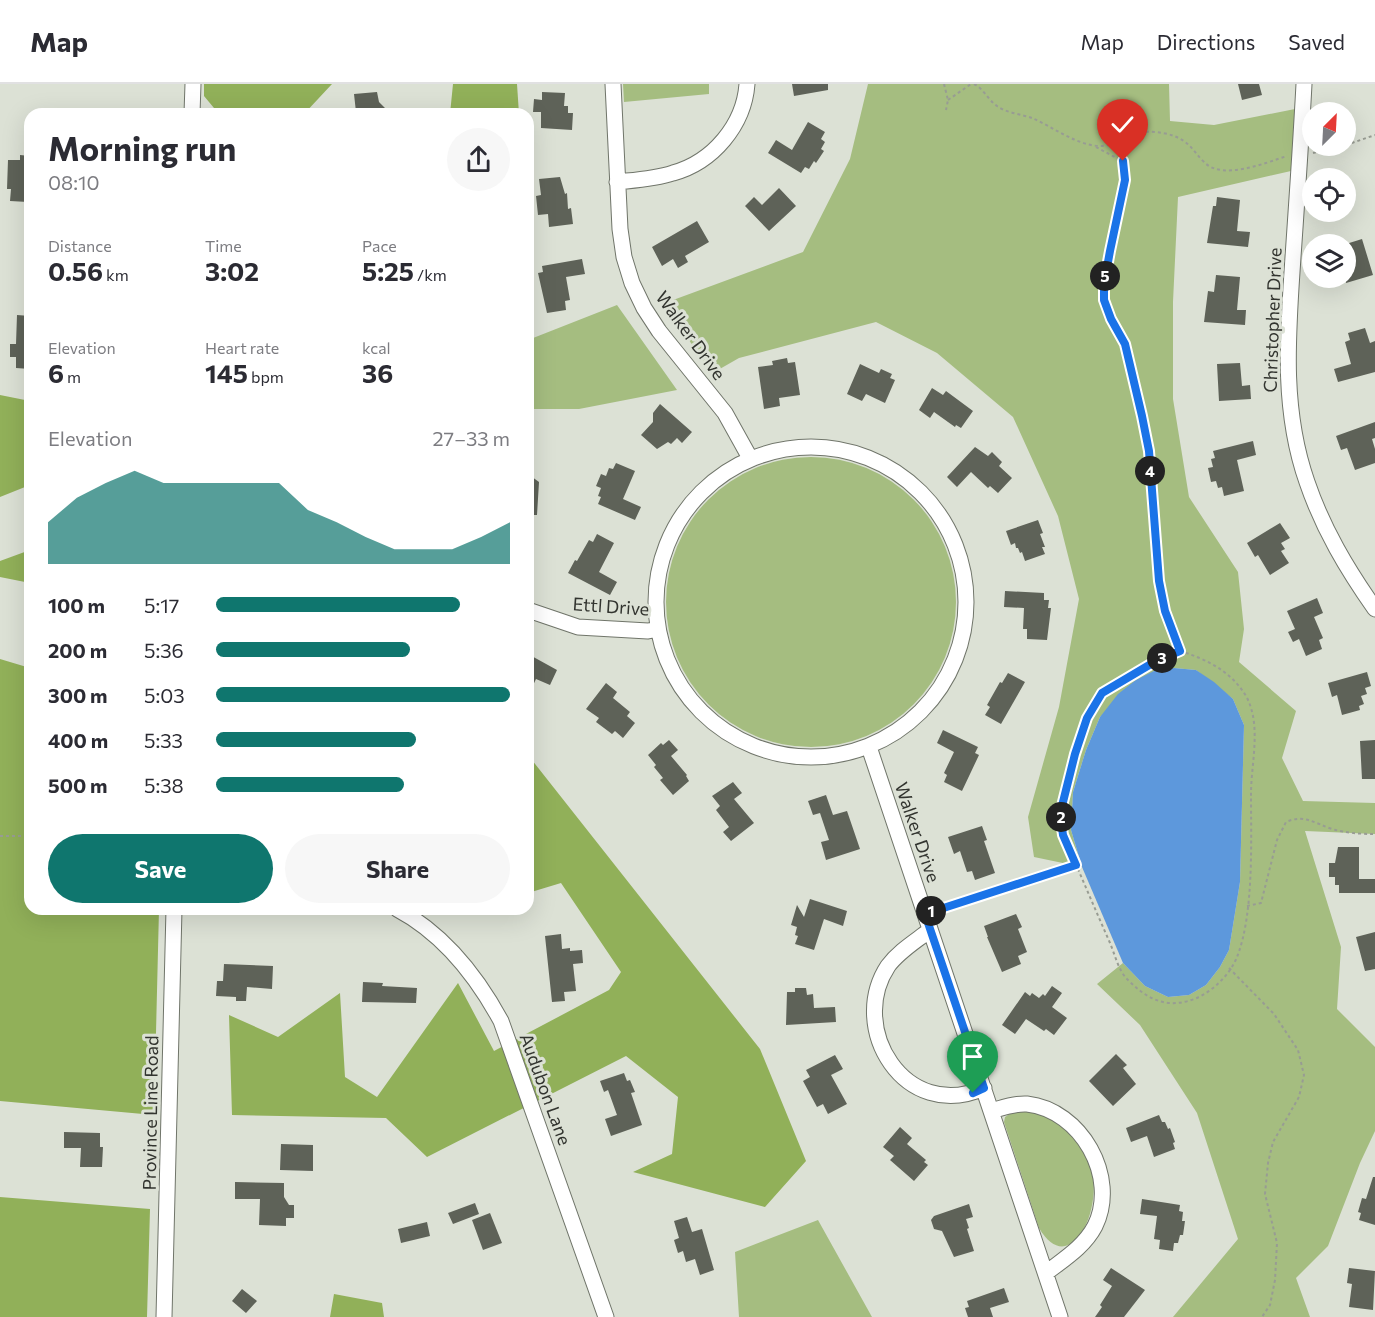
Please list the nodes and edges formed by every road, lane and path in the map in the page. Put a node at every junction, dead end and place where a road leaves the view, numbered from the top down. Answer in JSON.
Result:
{"nodes":[{"id":1,"x":193,"y":84,"type":"edge"},
{"id":2,"x":613,"y":84,"type":"edge"},
{"id":3,"x":747,"y":84,"type":"edge"},
{"id":4,"x":944,"y":84,"type":"edge"},
{"id":5,"x":973,"y":84,"type":"edge"},
{"id":6,"x":1304,"y":84,"type":"edge"},
{"id":7,"x":948,"y":100,"type":"junction"},
{"id":8,"x":192,"y":108,"type":"edge"},
{"id":9,"x":946,"y":110,"type":"dead end"},
{"id":10,"x":1375,"y":135,"type":"edge"},
{"id":11,"x":1119,"y":141,"type":"junction"},
{"id":12,"x":1356,"y":141,"type":"edge"},
{"id":13,"x":1093,"y":145,"type":"junction"},
{"id":14,"x":1292,"y":155,"type":"dead end"},
{"id":15,"x":1123,"y":161,"type":"junction"},
{"id":16,"x":617,"y":182,"type":"junction"},
{"id":17,"x":750,"y":458,"type":"junction"},
{"id":18,"x":1375,"y":609,"type":"edge"},
{"id":19,"x":534,"y":612,"type":"edge"},
{"id":20,"x":658,"y":629,"type":"junction"},
{"id":21,"x":1180,"y":651,"type":"junction"},
{"id":22,"x":869,"y":747,"type":"junction"},
{"id":23,"x":1375,"y":834,"type":"edge"},
{"id":24,"x":0,"y":836,"type":"edge"},
{"id":25,"x":24,"y":836,"type":"edge"},
{"id":26,"x":1076,"y":865,"type":"junction"},
{"id":27,"x":1247,"y":906,"type":"junction"},
{"id":28,"x":925,"y":914,"type":"junction"},
{"id":29,"x":174,"y":915,"type":"edge"},
{"id":30,"x":406,"y":915,"type":"edge"},
{"id":31,"x":930,"y":930,"type":"junction"},
{"id":32,"x":1229,"y":968,"type":"junction"},
{"id":33,"x":984,"y":1088,"type":"junction"},
{"id":34,"x":991,"y":1111,"type":"junction"},
{"id":35,"x":1046,"y":1273,"type":"junction"},
{"id":36,"x":164,"y":1317,"type":"edge"},
{"id":37,"x":606,"y":1317,"type":"edge"},
{"id":38,"x":1060,"y":1317,"type":"edge"},
{"id":39,"x":1262,"y":1317,"type":"edge"}],
"edges":[{"from":1,"to":8,"type":"street"},
{"from":2,"to":16,"type":"street","name":"Walker Drive"},
{"from":3,"to":16,"type":"street"},
{"from":4,"to":7,"type":"path"},
{"from":5,"to":7,"type":"path"},
{"from":5,"to":13,"type":"path"},
{"from":6,"to":18,"type":"street","name":"Christopher Drive"},
{"from":7,"to":9,"type":"path"},
{"from":10,"to":12,"type":"path"},
{"from":11,"to":13,"type":"path"},
{"from":11,"to":14,"type":"path"},
{"from":11,"to":15,"type":"path"},
{"from":13,"to":15,"type":"path"},
{"from":15,"to":21,"type":"path"},
{"from":16,"to":17,"type":"street","name":"Walker Drive"},
{"from":17,"to":20,"type":"street"},
{"from":17,"to":22,"type":"street"},
{"from":19,"to":20,"type":"street","name":"Ettl Drive"},
{"from":20,"to":22,"type":"street"},
{"from":21,"to":26,"type":"path"},
{"from":21,"to":27,"type":"path"},
{"from":22,"to":28,"type":"street","name":"Walker Drive"},
{"from":23,"to":27,"type":"path"},
{"from":24,"to":25,"type":"path"},
{"from":26,"to":28,"type":"path"},
{"from":26,"to":32,"type":"path"},
{"from":27,"to":32,"type":"path"},
{"from":28,"to":31,"type":"street","name":"Walker Drive"},
{"from":29,"to":36,"type":"street","name":"Province Line Road"},
{"from":30,"to":37,"type":"street","name":"Audubon Lane"},
{"from":31,"to":33,"type":"street","name":"Walker Drive"},
{"from":31,"to":33,"type":"street"},
{"from":32,"to":39,"type":"path"},
{"from":33,"to":34,"type":"street","name":"Walker Drive"},
{"from":34,"to":35,"type":"street","name":"Walker Drive"},
{"from":34,"to":35,"type":"street"},
{"from":35,"to":38,"type":"street","name":"Walker Drive"}]}
